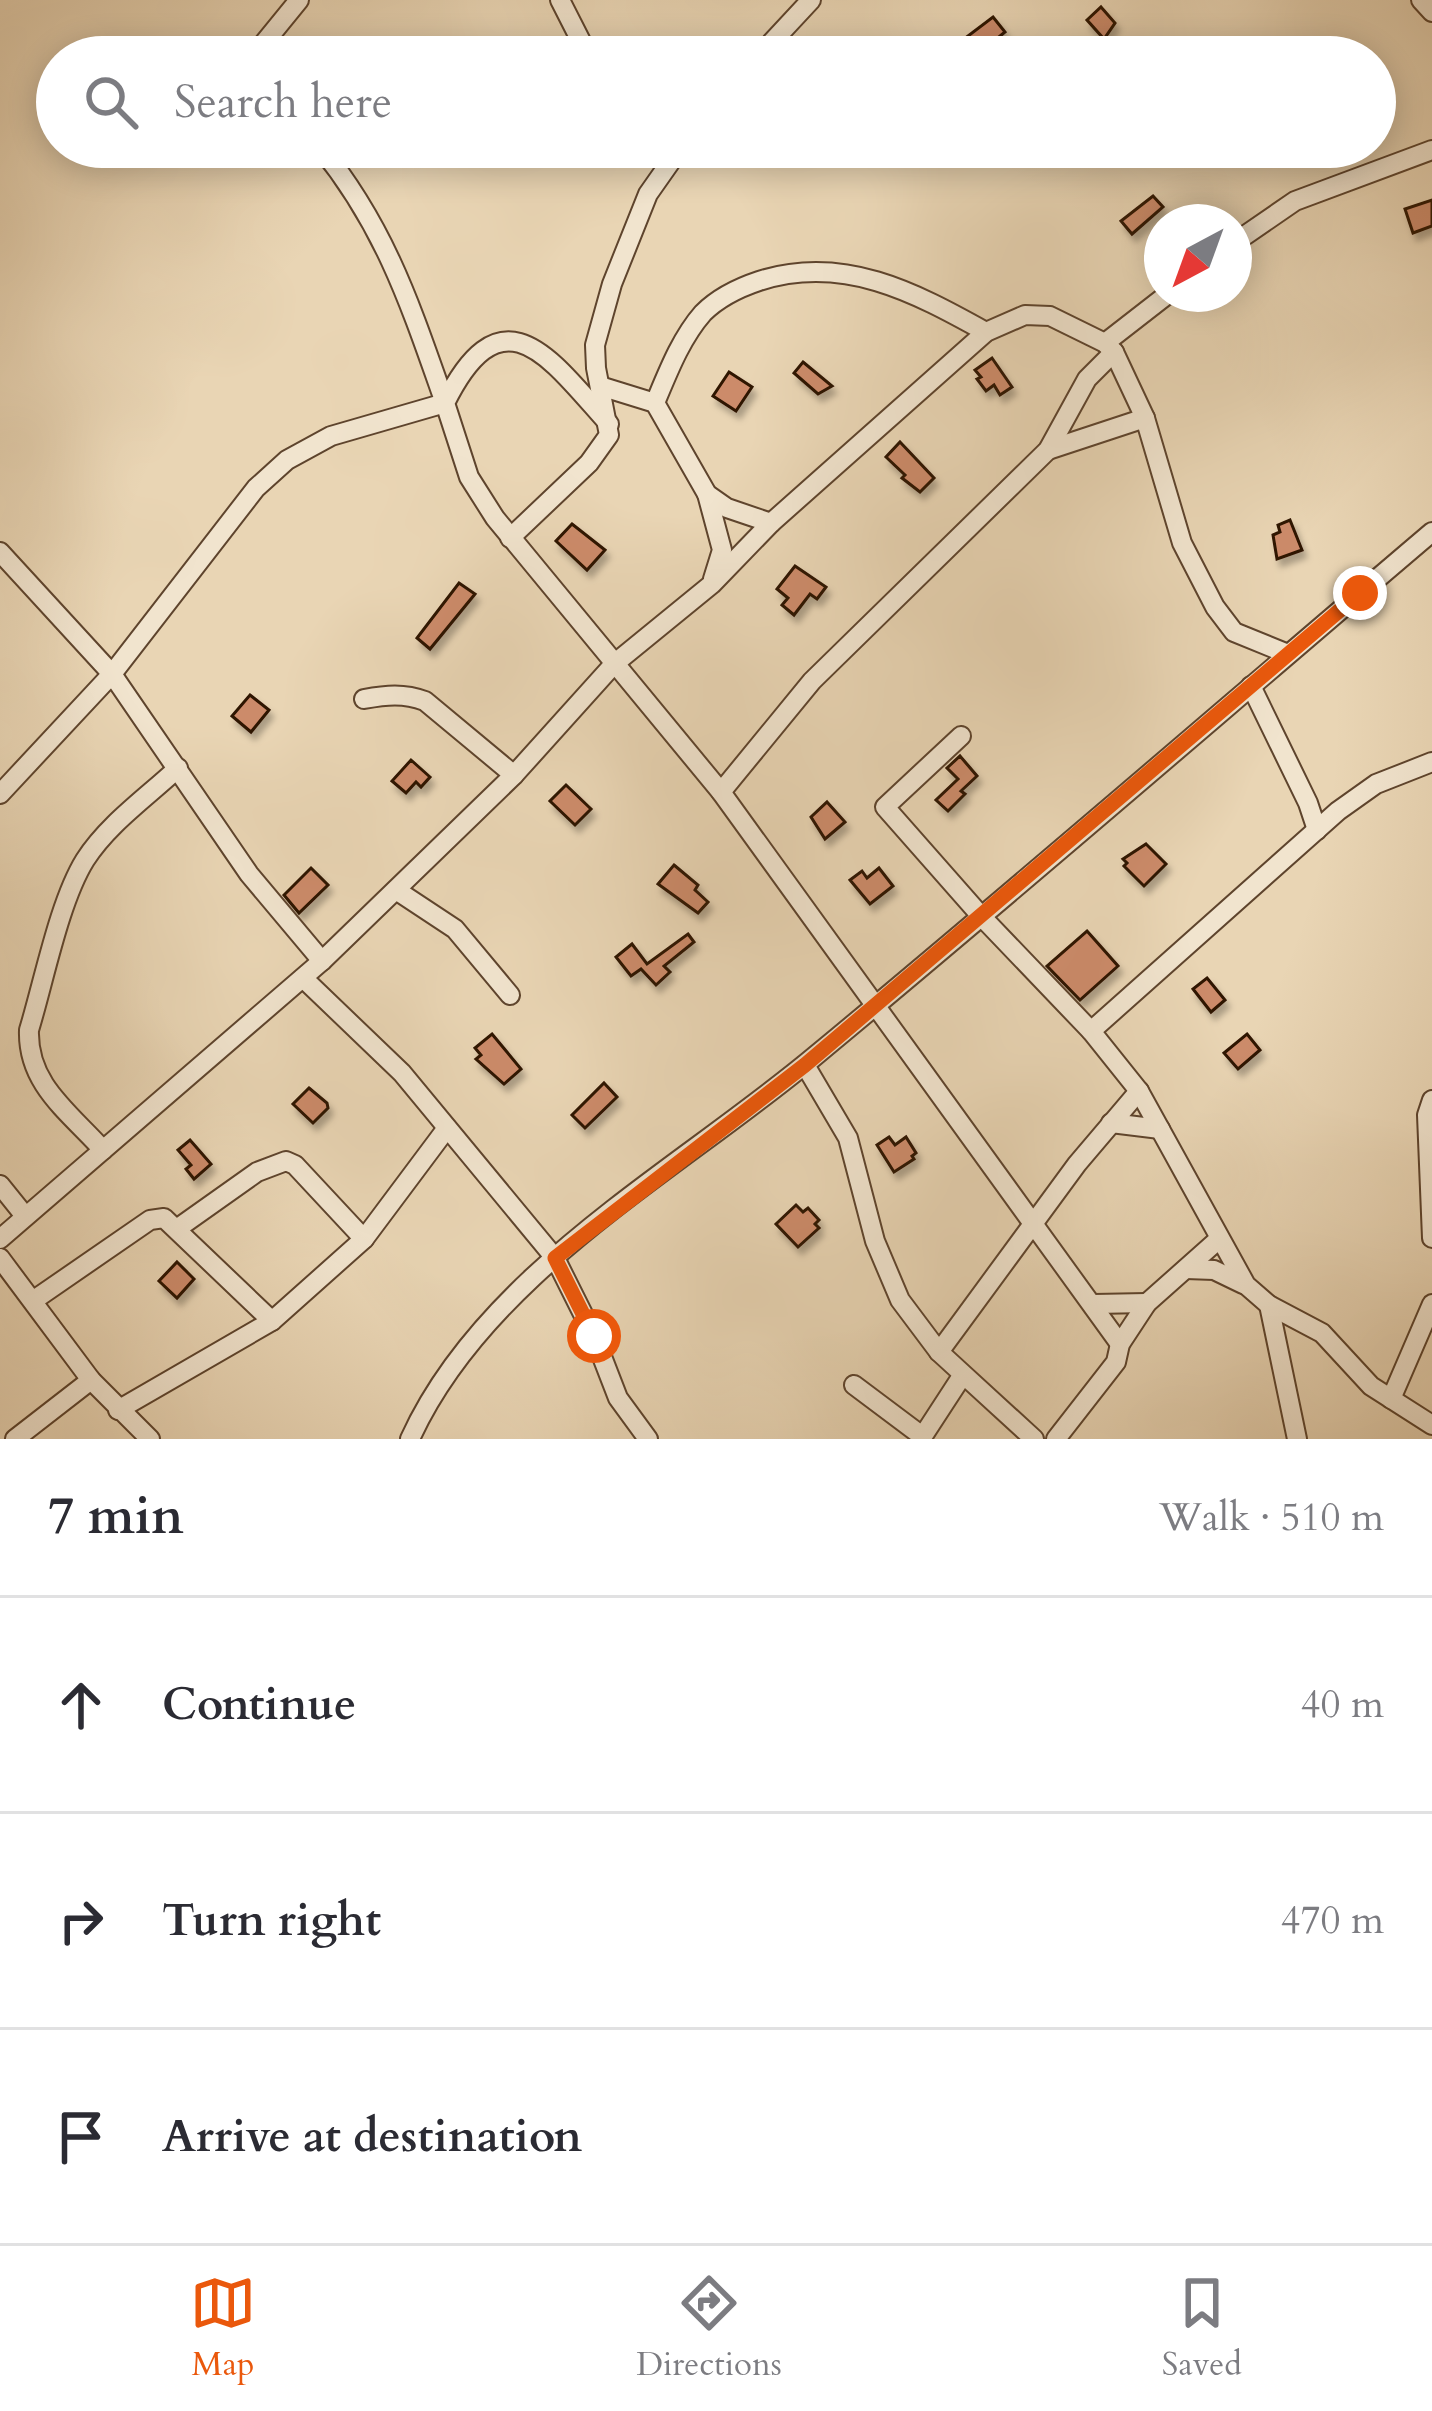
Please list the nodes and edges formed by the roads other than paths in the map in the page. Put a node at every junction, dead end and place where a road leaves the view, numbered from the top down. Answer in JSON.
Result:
{"nodes":[{"id":1,"x":299,"y":0,"type":"edge"},
{"id":2,"x":560,"y":0,"type":"edge"},
{"id":3,"x":811,"y":0,"type":"edge"},
{"id":4,"x":1421,"y":0,"type":"edge"},
{"id":5,"x":1432,"y":12,"type":"edge"},
{"id":6,"x":270,"y":36,"type":"edge"},
{"id":7,"x":578,"y":36,"type":"edge"},
{"id":8,"x":778,"y":36,"type":"edge"},
{"id":9,"x":1432,"y":150,"type":"edge"},
{"id":10,"x":1396,"y":163,"type":"edge"},
{"id":11,"x":336,"y":168,"type":"edge"},
{"id":12,"x":665,"y":168,"type":"edge"},
{"id":13,"x":1384,"y":168,"type":"edge"},
{"id":14,"x":1252,"y":231,"type":"edge"},
{"id":15,"x":1148,"y":312,"type":"edge"},
{"id":16,"x":986,"y":332,"type":"junction"},
{"id":17,"x":1109,"y":347,"type":"junction"},
{"id":18,"x":600,"y":386,"type":"junction"},
{"id":19,"x":446,"y":403,"type":"junction"},
{"id":20,"x":655,"y":403,"type":"junction"},
{"id":21,"x":1145,"y":418,"type":"junction"},
{"id":22,"x":609,"y":424,"type":"junction"},
{"id":23,"x":1048,"y":450,"type":"junction"},
{"id":24,"x":707,"y":494,"type":"junction"},
{"id":25,"x":771,"y":523,"type":"junction"},
{"id":26,"x":1432,"y":532,"type":"edge"},
{"id":27,"x":510,"y":538,"type":"junction"},
{"id":28,"x":0,"y":552,"type":"edge"},
{"id":29,"x":712,"y":584,"type":"junction"},
{"id":30,"x":1288,"y":654,"type":"junction"},
{"id":31,"x":614,"y":664,"type":"junction"},
{"id":32,"x":112,"y":674,"type":"junction"},
{"id":33,"x":1251,"y":686,"type":"junction"},
{"id":34,"x":364,"y":699,"type":"dead end"},
{"id":35,"x":962,"y":736,"type":"dead end"},
{"id":36,"x":1432,"y":762,"type":"edge"},
{"id":37,"x":178,"y":768,"type":"junction"},
{"id":38,"x":514,"y":775,"type":"junction"},
{"id":39,"x":721,"y":792,"type":"junction"},
{"id":40,"x":0,"y":794,"type":"edge"},
{"id":41,"x":1317,"y":830,"type":"junction"},
{"id":42,"x":396,"y":890,"type":"junction"},
{"id":43,"x":981,"y":916,"type":"junction"},
{"id":44,"x":322,"y":962,"type":"junction"},
{"id":45,"x":303,"y":978,"type":"junction"},
{"id":46,"x":510,"y":995,"type":"dead end"},
{"id":47,"x":874,"y":1008,"type":"junction"},
{"id":48,"x":1091,"y":1031,"type":"junction"},
{"id":49,"x":805,"y":1065,"type":"junction"},
{"id":50,"x":1139,"y":1091,"type":"junction"},
{"id":51,"x":1432,"y":1100,"type":"edge"},
{"id":52,"x":1111,"y":1124,"type":"junction"},
{"id":53,"x":447,"y":1128,"type":"junction"},
{"id":54,"x":1160,"y":1129,"type":"junction"},
{"id":55,"x":103,"y":1150,"type":"junction"},
{"id":56,"x":0,"y":1185,"type":"edge"},
{"id":57,"x":25,"y":1216,"type":"junction"},
{"id":58,"x":1032,"y":1224,"type":"junction"},
{"id":59,"x":178,"y":1228,"type":"junction"},
{"id":60,"x":1432,"y":1238,"type":"edge"},
{"id":61,"x":0,"y":1239,"type":"edge"},
{"id":62,"x":364,"y":1239,"type":"junction"},
{"id":63,"x":1219,"y":1239,"type":"junction"},
{"id":64,"x":0,"y":1258,"type":"edge"},
{"id":65,"x":555,"y":1258,"type":"junction"},
{"id":66,"x":1186,"y":1268,"type":"junction"},
{"id":67,"x":1246,"y":1285,"type":"junction"},
{"id":68,"x":34,"y":1300,"type":"junction"},
{"id":69,"x":1147,"y":1303,"type":"junction"},
{"id":70,"x":1094,"y":1304,"type":"junction"},
{"id":71,"x":1432,"y":1304,"type":"edge"},
{"id":72,"x":1269,"y":1305,"type":"junction"},
{"id":73,"x":272,"y":1321,"type":"junction"},
{"id":74,"x":1120,"y":1344,"type":"junction"},
{"id":75,"x":939,"y":1352,"type":"junction"},
{"id":76,"x":962,"y":1376,"type":"junction"},
{"id":77,"x":91,"y":1381,"type":"junction"},
{"id":78,"x":854,"y":1385,"type":"dead end"},
{"id":79,"x":1391,"y":1399,"type":"junction"},
{"id":80,"x":118,"y":1410,"type":"junction"},
{"id":81,"x":1432,"y":1425,"type":"edge"},
{"id":82,"x":922,"y":1437,"type":"edge"},
{"id":83,"x":15,"y":1439,"type":"edge"},
{"id":84,"x":151,"y":1439,"type":"edge"},
{"id":85,"x":410,"y":1439,"type":"edge"},
{"id":86,"x":648,"y":1439,"type":"edge"},
{"id":87,"x":1034,"y":1439,"type":"edge"},
{"id":88,"x":1056,"y":1439,"type":"edge"},
{"id":89,"x":1297,"y":1439,"type":"edge"}],
"edges":[{"from":1,"to":6,"type":"street"},
{"from":2,"to":7,"type":"street"},
{"from":3,"to":8,"type":"street"},
{"from":4,"to":5,"type":"street"},
{"from":9,"to":10,"type":"street"},
{"from":11,"to":19,"type":"street"},
{"from":12,"to":18,"type":"street"},
{"from":13,"to":14,"type":"street"},
{"from":15,"to":17,"type":"street"},
{"from":16,"to":17,"type":"street"},
{"from":16,"to":20,"type":"street"},
{"from":16,"to":25,"type":"street"},
{"from":17,"to":21,"type":"street"},
{"from":17,"to":23,"type":"street"},
{"from":18,"to":20,"type":"street"},
{"from":18,"to":22,"type":"street"},
{"from":19,"to":22,"type":"street"},
{"from":19,"to":27,"type":"street"},
{"from":19,"to":32,"type":"street"},
{"from":20,"to":24,"type":"street"},
{"from":21,"to":23,"type":"street"},
{"from":21,"to":30,"type":"street"},
{"from":22,"to":27,"type":"street"},
{"from":23,"to":39,"type":"street"},
{"from":24,"to":25,"type":"street"},
{"from":24,"to":29,"type":"street"},
{"from":25,"to":29,"type":"street"},
{"from":26,"to":30,"type":"street"},
{"from":27,"to":31,"type":"street"},
{"from":28,"to":32,"type":"street"},
{"from":29,"to":31,"type":"street"},
{"from":30,"to":33,"type":"street"},
{"from":31,"to":38,"type":"street"},
{"from":31,"to":39,"type":"street"},
{"from":32,"to":37,"type":"street"},
{"from":32,"to":40,"type":"street"},
{"from":33,"to":41,"type":"street"},
{"from":33,"to":43,"type":"street"},
{"from":34,"to":38,"type":"street"},
{"from":35,"to":43,"type":"street"},
{"from":36,"to":41,"type":"street"},
{"from":37,"to":44,"type":"street"},
{"from":37,"to":55,"type":"street"},
{"from":38,"to":42,"type":"street"},
{"from":39,"to":47,"type":"street"},
{"from":41,"to":48,"type":"street"},
{"from":42,"to":44,"type":"street"},
{"from":42,"to":46,"type":"street"},
{"from":43,"to":47,"type":"street"},
{"from":43,"to":48,"type":"street"},
{"from":44,"to":45,"type":"street"},
{"from":45,"to":53,"type":"street"},
{"from":45,"to":55,"type":"street"},
{"from":47,"to":49,"type":"street"},
{"from":47,"to":58,"type":"street"},
{"from":48,"to":50,"type":"street"},
{"from":49,"to":65,"type":"street"},
{"from":49,"to":75,"type":"street"},
{"from":50,"to":52,"type":"street"},
{"from":50,"to":54,"type":"street"},
{"from":51,"to":60,"type":"street"},
{"from":52,"to":54,"type":"street"},
{"from":52,"to":58,"type":"street"},
{"from":53,"to":62,"type":"street"},
{"from":53,"to":65,"type":"street"},
{"from":54,"to":63,"type":"street"},
{"from":55,"to":57,"type":"street"},
{"from":56,"to":57,"type":"street"},
{"from":57,"to":61,"type":"street"},
{"from":58,"to":70,"type":"street"},
{"from":58,"to":75,"type":"street"},
{"from":59,"to":62,"type":"street"},
{"from":59,"to":68,"type":"street"},
{"from":59,"to":73,"type":"street"},
{"from":62,"to":73,"type":"street"},
{"from":63,"to":66,"type":"street"},
{"from":63,"to":67,"type":"street"},
{"from":64,"to":68,"type":"street"},
{"from":65,"to":85,"type":"street"},
{"from":65,"to":86,"type":"street"},
{"from":66,"to":67,"type":"street"},
{"from":66,"to":69,"type":"street"},
{"from":67,"to":72,"type":"street"},
{"from":68,"to":77,"type":"street"},
{"from":69,"to":70,"type":"street"},
{"from":69,"to":74,"type":"street"},
{"from":70,"to":74,"type":"street"},
{"from":71,"to":79,"type":"street"},
{"from":72,"to":79,"type":"street"},
{"from":72,"to":89,"type":"street"},
{"from":73,"to":80,"type":"street"},
{"from":74,"to":88,"type":"street"},
{"from":75,"to":76,"type":"street"},
{"from":76,"to":82,"type":"street"},
{"from":76,"to":87,"type":"street"},
{"from":77,"to":80,"type":"street"},
{"from":77,"to":83,"type":"street"},
{"from":78,"to":82,"type":"street"},
{"from":79,"to":81,"type":"street"},
{"from":80,"to":84,"type":"street"}]}
